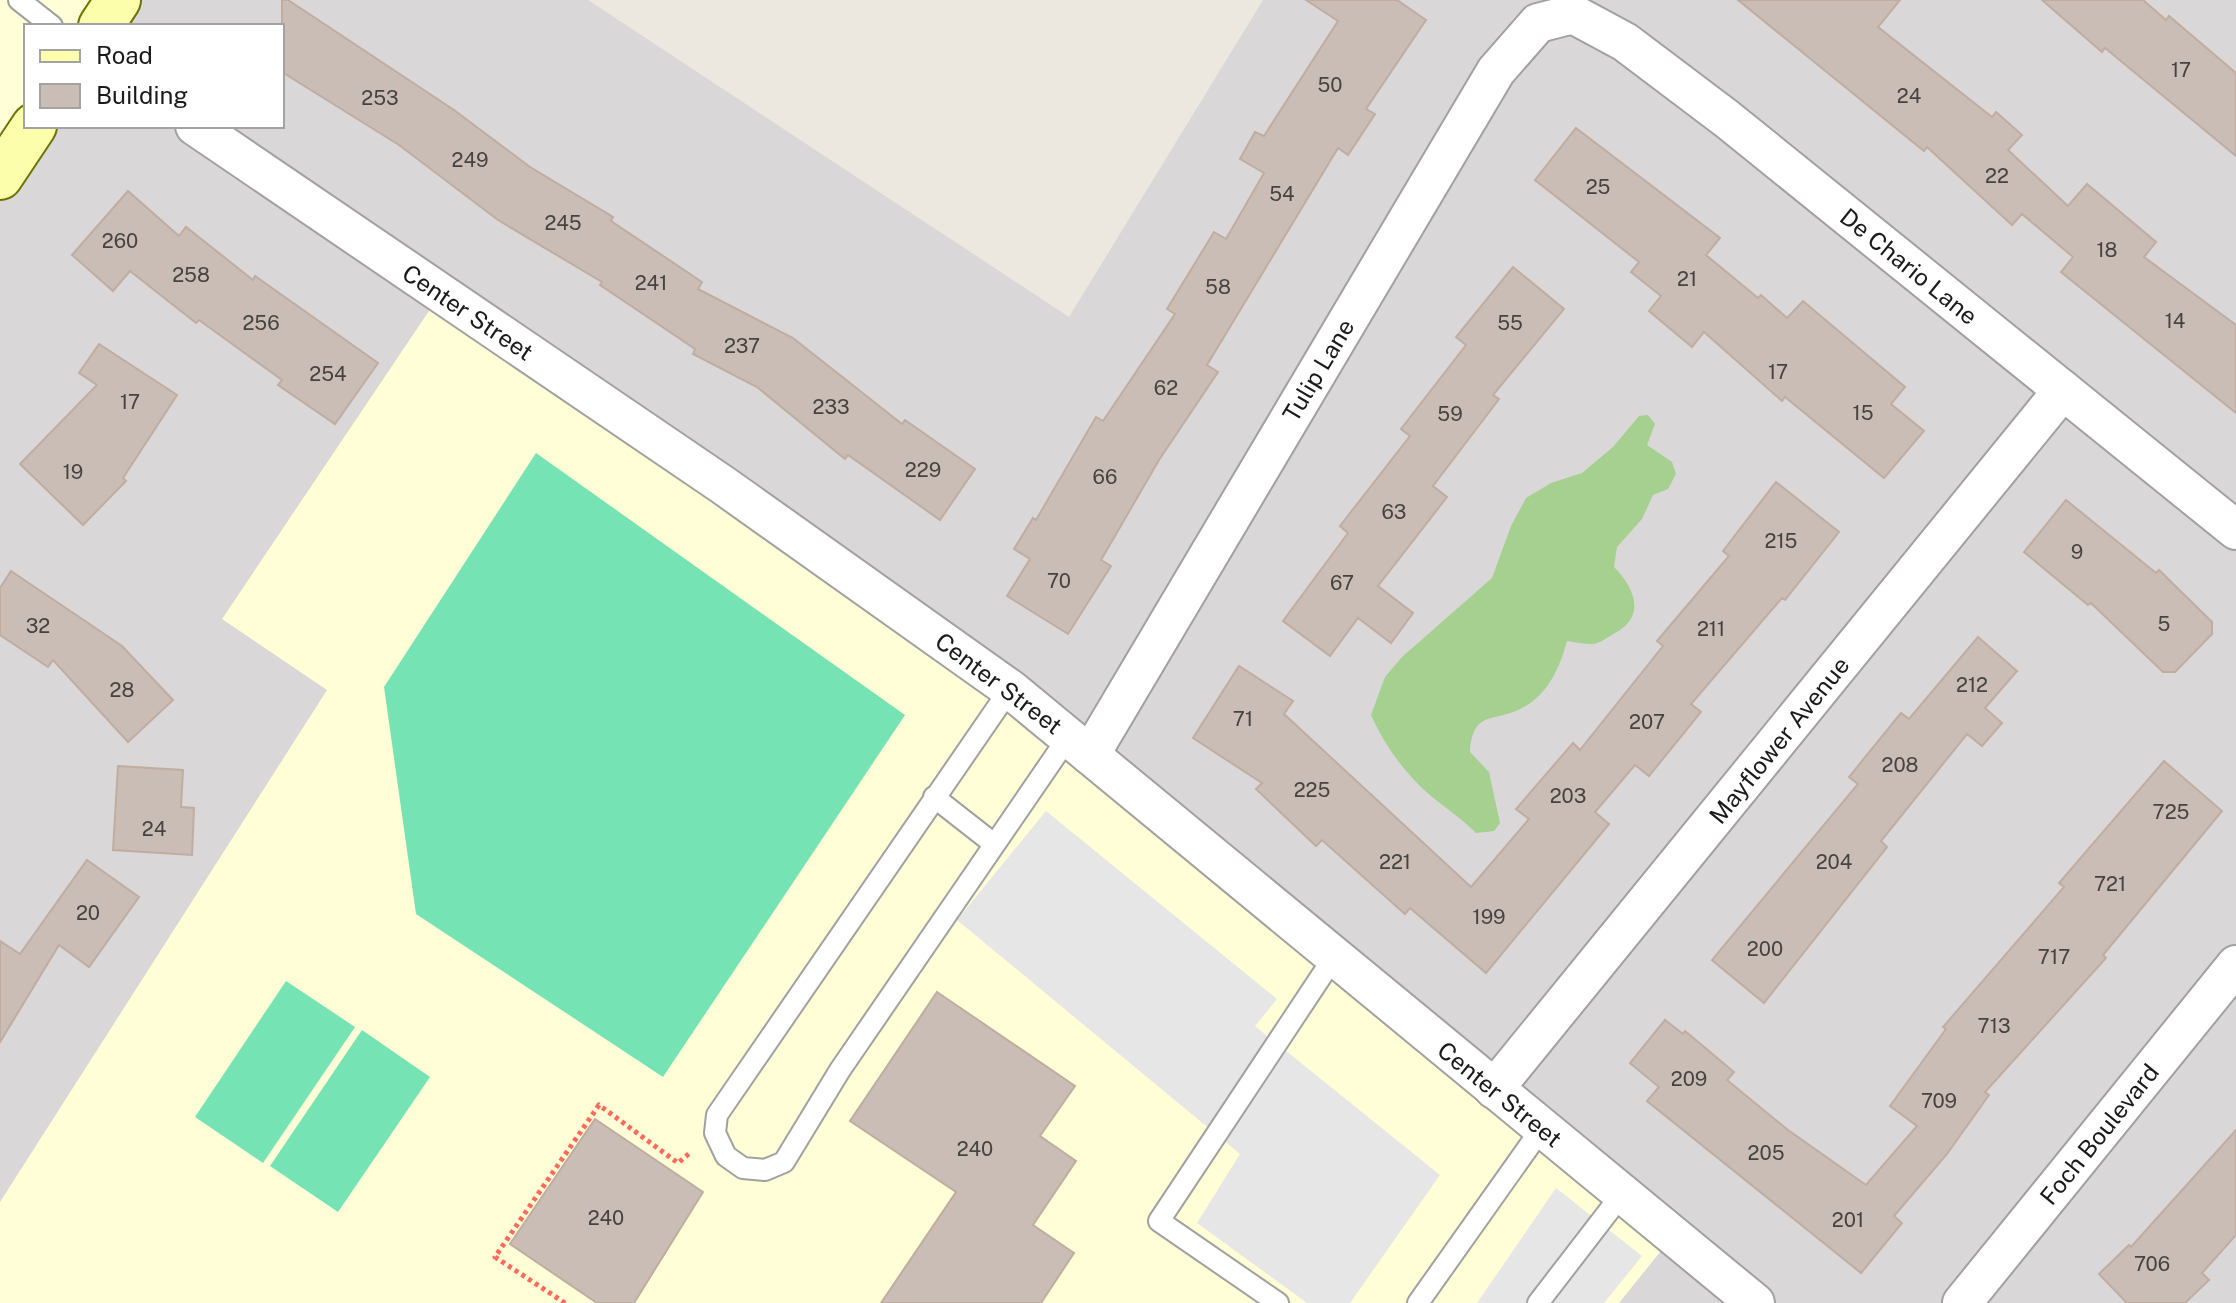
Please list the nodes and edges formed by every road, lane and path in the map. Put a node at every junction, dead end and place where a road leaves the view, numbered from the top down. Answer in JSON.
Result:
{"nodes":[{"id":1,"x":19,"y":0,"type":"edge"},
{"id":2,"x":118,"y":0,"type":"edge"},
{"id":3,"x":1573,"y":14,"type":"joint"},
{"id":4,"x":49,"y":24,"type":"edge"},
{"id":5,"x":102,"y":24,"type":"edge"},
{"id":6,"x":33,"y":128,"type":"edge"},
{"id":7,"x":198,"y":128,"type":"edge"},
{"id":8,"x":0,"y":177,"type":"edge"},
{"id":9,"x":2063,"y":390,"type":"junction"},
{"id":10,"x":2236,"y":530,"type":"edge"},
{"id":11,"x":1010,"y":689,"type":"junction"},
{"id":12,"x":1080,"y":746,"type":"junction"},
{"id":13,"x":934,"y":797,"type":"junction"},
{"id":14,"x":994,"y":844,"type":"junction"},
{"id":15,"x":1334,"y":957,"type":"junction"},
{"id":16,"x":2236,"y":965,"type":"edge"},
{"id":17,"x":1494,"y":1089,"type":"junction"},
{"id":18,"x":1542,"y":1128,"type":"junction"},
{"id":19,"x":715,"y":1133,"type":"junction"},
{"id":20,"x":1622,"y":1194,"type":"junction"},
{"id":21,"x":565,"y":1303,"type":"edge"},
{"id":22,"x":1278,"y":1303,"type":"edge"},
{"id":23,"x":1418,"y":1303,"type":"edge"},
{"id":24,"x":1538,"y":1303,"type":"edge"},
{"id":25,"x":1755,"y":1303,"type":"edge"},
{"id":26,"x":1962,"y":1303,"type":"edge"}],
"edges":[{"from":1,"to":4,"type":"lane"},
{"from":2,"to":5,"type":"main road"},
{"from":3,"to":9,"type":"street","name":"De Chario Lane"},
{"from":3,"to":12,"type":"street","name":"Tulip Lane"},
{"from":6,"to":8,"type":"main road"},
{"from":7,"to":11,"type":"street","name":"Center Street"},
{"from":9,"to":10,"type":"street","name":"De Chario Lane"},
{"from":9,"to":17,"type":"street","name":"Mayflower Avenue"},
{"from":11,"to":12,"type":"street","name":"Center Street"},
{"from":11,"to":13,"type":"lane"},
{"from":12,"to":14,"type":"lane"},
{"from":12,"to":15,"type":"street","name":"Center Street"},
{"from":13,"to":14,"type":"lane"},
{"from":13,"to":19,"type":"lane"},
{"from":14,"to":19,"type":"lane"},
{"from":15,"to":17,"type":"street","name":"Center Street"},
{"from":15,"to":22,"type":"lane"},
{"from":16,"to":26,"type":"street","name":"Foch Boulevard"},
{"from":17,"to":18,"type":"street","name":"Center Street"},
{"from":18,"to":20,"type":"street","name":"Center Street"},
{"from":18,"to":23,"type":"lane"},
{"from":19,"to":21,"type":"path"},
{"from":20,"to":24,"type":"lane"},
{"from":20,"to":25,"type":"street","name":"Center Street"}]}
